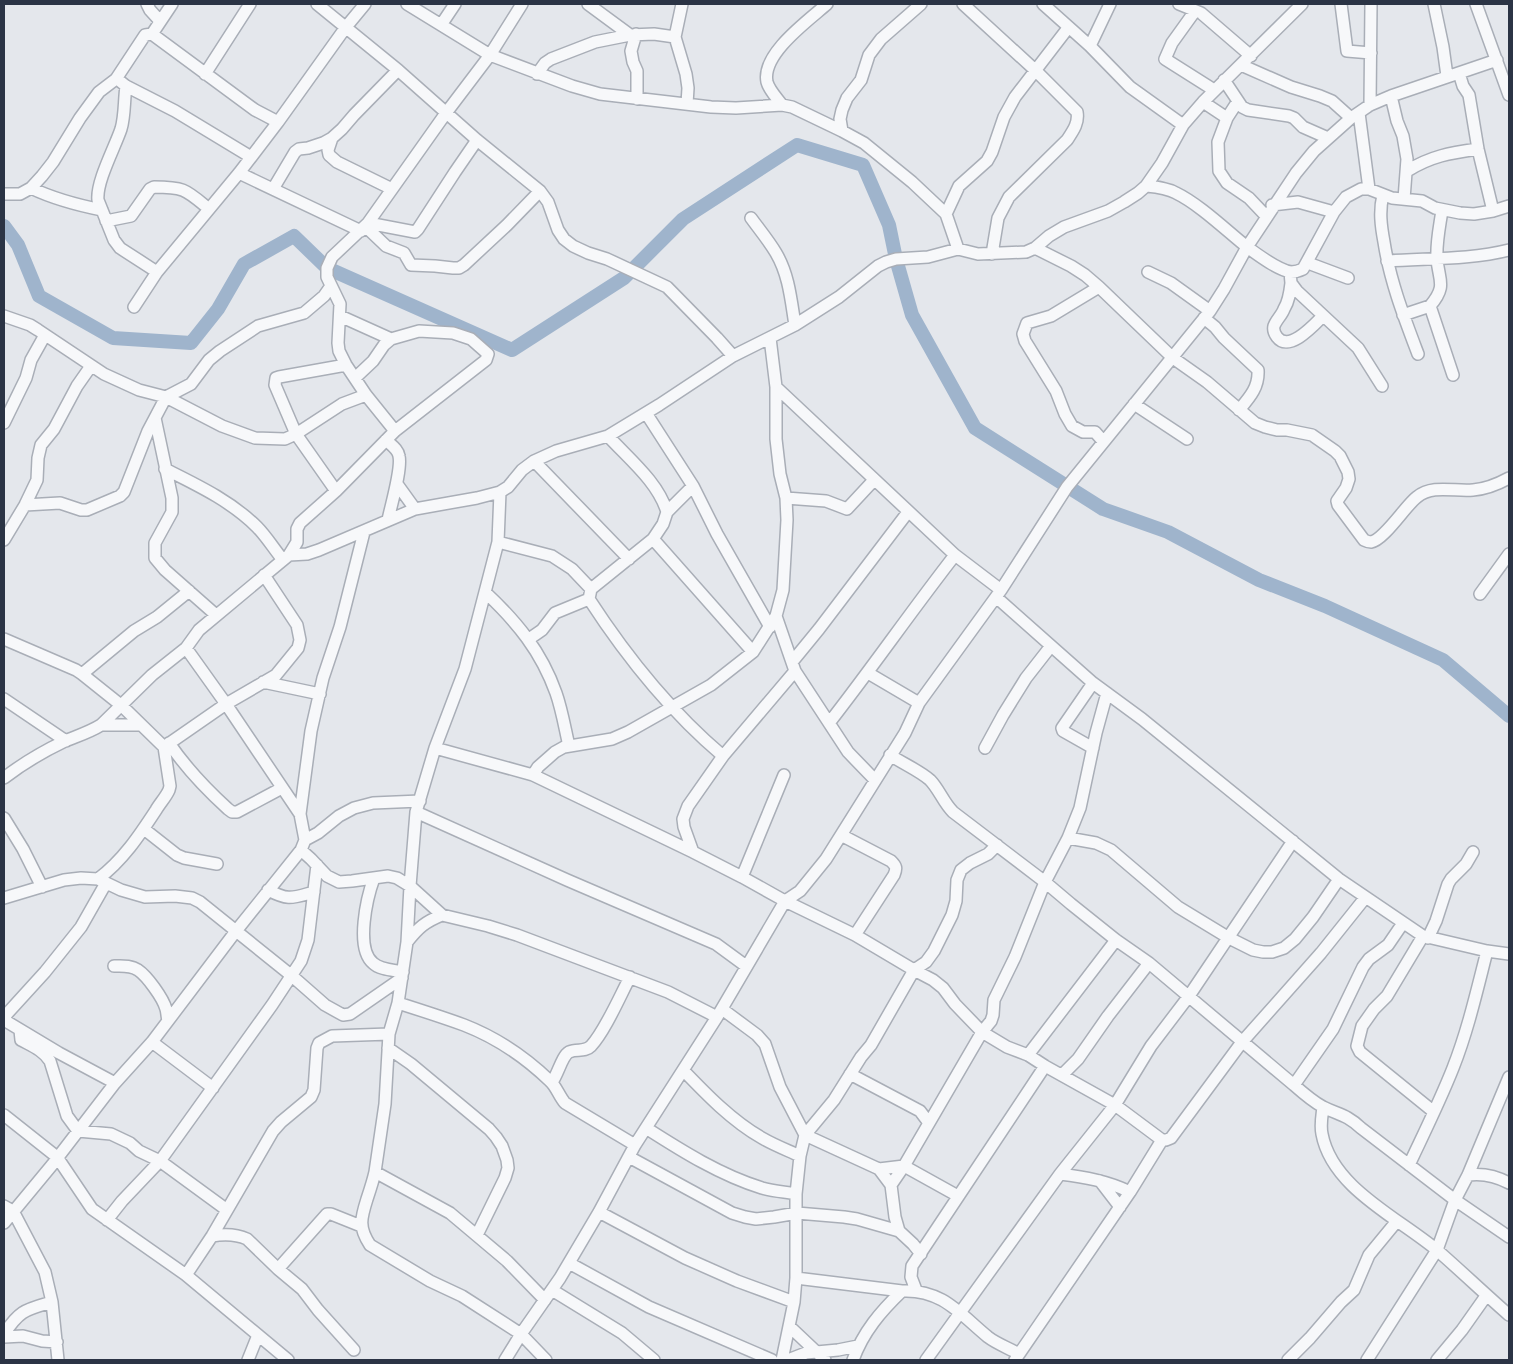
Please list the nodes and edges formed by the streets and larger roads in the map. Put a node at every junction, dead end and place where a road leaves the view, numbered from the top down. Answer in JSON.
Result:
{"nodes":[{"id":1,"x":147,"y":4,"type":"edge"},
{"id":2,"x":172,"y":4,"type":"edge"},
{"id":3,"x":250,"y":4,"type":"edge"},
{"id":4,"x":317,"y":4,"type":"edge"},
{"id":5,"x":365,"y":4,"type":"edge"},
{"id":6,"x":407,"y":4,"type":"edge"},
{"id":7,"x":455,"y":4,"type":"edge"},
{"id":8,"x":522,"y":4,"type":"edge"},
{"id":9,"x":588,"y":4,"type":"edge"},
{"id":10,"x":682,"y":4,"type":"edge"},
{"id":11,"x":827,"y":4,"type":"edge"},
{"id":12,"x":921,"y":4,"type":"edge"},
{"id":13,"x":964,"y":4,"type":"edge"},
{"id":14,"x":1043,"y":4,"type":"edge"},
{"id":15,"x":1110,"y":4,"type":"edge"},
{"id":16,"x":1179,"y":4,"type":"edge"},
{"id":17,"x":1302,"y":4,"type":"edge"},
{"id":18,"x":1341,"y":4,"type":"edge"},
{"id":19,"x":1371,"y":4,"type":"edge"},
{"id":20,"x":1434,"y":4,"type":"edge"},
{"id":21,"x":1476,"y":4,"type":"edge"},
{"id":22,"x":1201,"y":9,"type":"edge"},
{"id":23,"x":160,"y":21,"type":"junction"},
{"id":24,"x":612,"y":23,"type":"junction"},
{"id":25,"x":441,"y":25,"type":"junction"},
{"id":26,"x":346,"y":27,"type":"junction"},
{"id":27,"x":1068,"y":28,"type":"junction"},
{"id":28,"x":152,"y":34,"type":"junction"},
{"id":29,"x":633,"y":35,"type":"junction"},
{"id":30,"x":675,"y":37,"type":"junction"},
{"id":31,"x":595,"y":42,"type":"junction"},
{"id":32,"x":1090,"y":46,"type":"junction"},
{"id":33,"x":1371,"y":53,"type":"junction"},
{"id":34,"x":490,"y":55,"type":"junction"},
{"id":35,"x":1250,"y":56,"type":"junction"},
{"id":36,"x":1497,"y":60,"type":"junction"},
{"id":37,"x":1241,"y":65,"type":"junction"},
{"id":38,"x":398,"y":70,"type":"junction"},
{"id":39,"x":1035,"y":70,"type":"junction"},
{"id":40,"x":1459,"y":73,"type":"junction"},
{"id":41,"x":205,"y":74,"type":"junction"},
{"id":42,"x":537,"y":74,"type":"junction"},
{"id":43,"x":1448,"y":76,"type":"junction"},
{"id":44,"x":116,"y":79,"type":"junction"},
{"id":45,"x":1224,"y":80,"type":"junction"},
{"id":46,"x":126,"y":86,"type":"junction"},
{"id":47,"x":1214,"y":90,"type":"junction"},
{"id":48,"x":1509,"y":94,"type":"edge"},
{"id":49,"x":1391,"y":96,"type":"junction"},
{"id":50,"x":637,"y":99,"type":"junction"},
{"id":51,"x":1238,"y":101,"type":"junction"},
{"id":52,"x":1203,"y":102,"type":"junction"},
{"id":53,"x":687,"y":104,"type":"junction"},
{"id":54,"x":782,"y":105,"type":"junction"},
{"id":55,"x":1370,"y":105,"type":"junction"},
{"id":56,"x":446,"y":113,"type":"junction"},
{"id":57,"x":1355,"y":116,"type":"junction"},
{"id":58,"x":1227,"y":118,"type":"junction"},
{"id":59,"x":278,"y":122,"type":"junction"},
{"id":60,"x":1184,"y":126,"type":"junction"},
{"id":61,"x":842,"y":130,"type":"junction"},
{"id":62,"x":332,"y":138,"type":"junction"},
{"id":63,"x":1328,"y":138,"type":"junction"},
{"id":64,"x":477,"y":140,"type":"junction"},
{"id":65,"x":1478,"y":149,"type":"junction"},
{"id":66,"x":251,"y":157,"type":"junction"},
{"id":67,"x":1407,"y":171,"type":"junction"},
{"id":68,"x":239,"y":173,"type":"junction"},
{"id":69,"x":1146,"y":186,"type":"junction"},
{"id":70,"x":31,"y":188,"type":"junction"},
{"id":71,"x":273,"y":189,"type":"junction"},
{"id":72,"x":392,"y":189,"type":"junction"},
{"id":73,"x":1368,"y":189,"type":"junction"},
{"id":74,"x":540,"y":191,"type":"junction"},
{"id":75,"x":4,"y":194,"type":"edge"},
{"id":76,"x":1383,"y":195,"type":"junction"},
{"id":77,"x":1404,"y":199,"type":"junction"},
{"id":78,"x":1276,"y":204,"type":"junction"},
{"id":79,"x":1256,"y":206,"type":"junction"},
{"id":80,"x":1509,"y":206,"type":"edge"},
{"id":81,"x":209,"y":209,"type":"junction"},
{"id":82,"x":102,"y":210,"type":"junction"},
{"id":83,"x":1442,"y":210,"type":"junction"},
{"id":84,"x":1493,"y":211,"type":"junction"},
{"id":85,"x":1334,"y":212,"type":"junction"},
{"id":86,"x":946,"y":214,"type":"junction"},
{"id":87,"x":1267,"y":217,"type":"junction"},
{"id":88,"x":751,"y":218,"type":"dead end"},
{"id":89,"x":106,"y":221,"type":"junction"},
{"id":90,"x":368,"y":227,"type":"junction"},
{"id":91,"x":1035,"y":248,"type":"junction"},
{"id":92,"x":1247,"y":248,"type":"junction"},
{"id":93,"x":958,"y":249,"type":"junction"},
{"id":94,"x":1509,"y":250,"type":"edge"},
{"id":95,"x":992,"y":254,"type":"junction"},
{"id":96,"x":1437,"y":258,"type":"junction"},
{"id":97,"x":1387,"y":261,"type":"junction"},
{"id":98,"x":1308,"y":263,"type":"junction"},
{"id":99,"x":158,"y":272,"type":"junction"},
{"id":100,"x":1148,"y":272,"type":"dead end"},
{"id":101,"x":1290,"y":277,"type":"junction"},
{"id":102,"x":1348,"y":278,"type":"dead end"},
{"id":103,"x":331,"y":286,"type":"junction"},
{"id":104,"x":1099,"y":287,"type":"junction"},
{"id":105,"x":1430,"y":306,"type":"junction"},
{"id":106,"x":134,"y":307,"type":"dead end"},
{"id":107,"x":1207,"y":314,"type":"junction"},
{"id":108,"x":1403,"y":315,"type":"junction"},
{"id":109,"x":4,"y":316,"type":"edge"},
{"id":110,"x":340,"y":316,"type":"junction"},
{"id":111,"x":1324,"y":316,"type":"junction"},
{"id":112,"x":795,"y":325,"type":"junction"},
{"id":113,"x":45,"y":335,"type":"junction"},
{"id":114,"x":770,"y":338,"type":"junction"},
{"id":115,"x":391,"y":339,"type":"junction"},
{"id":116,"x":1418,"y":354,"type":"dead end"},
{"id":117,"x":733,"y":356,"type":"junction"},
{"id":118,"x":1173,"y":358,"type":"junction"},
{"id":119,"x":346,"y":365,"type":"junction"},
{"id":120,"x":91,"y":366,"type":"junction"},
{"id":121,"x":1453,"y":375,"type":"dead end"},
{"id":122,"x":355,"y":378,"type":"junction"},
{"id":123,"x":1382,"y":386,"type":"dead end"},
{"id":124,"x":776,"y":387,"type":"junction"},
{"id":125,"x":366,"y":394,"type":"junction"},
{"id":126,"x":166,"y":397,"type":"junction"},
{"id":127,"x":1134,"y":404,"type":"junction"},
{"id":128,"x":1239,"y":410,"type":"junction"},
{"id":129,"x":646,"y":414,"type":"junction"},
{"id":130,"x":155,"y":418,"type":"junction"},
{"id":131,"x":4,"y":423,"type":"edge"},
{"id":132,"x":395,"y":430,"type":"junction"},
{"id":133,"x":296,"y":434,"type":"junction"},
{"id":134,"x":608,"y":436,"type":"junction"},
{"id":135,"x":1187,"y":439,"type":"dead end"},
{"id":136,"x":386,"y":440,"type":"junction"},
{"id":137,"x":1103,"y":441,"type":"junction"},
{"id":138,"x":534,"y":461,"type":"junction"},
{"id":139,"x":166,"y":469,"type":"junction"},
{"id":140,"x":1509,"y":478,"type":"edge"},
{"id":141,"x":874,"y":480,"type":"junction"},
{"id":142,"x":396,"y":484,"type":"junction"},
{"id":143,"x":693,"y":486,"type":"junction"},
{"id":144,"x":336,"y":491,"type":"junction"},
{"id":145,"x":500,"y":492,"type":"junction"},
{"id":146,"x":786,"y":498,"type":"junction"},
{"id":147,"x":25,"y":505,"type":"junction"},
{"id":148,"x":415,"y":509,"type":"junction"},
{"id":149,"x":667,"y":512,"type":"junction"},
{"id":150,"x":908,"y":512,"type":"junction"},
{"id":151,"x":388,"y":520,"type":"junction"},
{"id":152,"x":364,"y":532,"type":"junction"},
{"id":153,"x":653,"y":539,"type":"junction"},
{"id":154,"x":4,"y":540,"type":"edge"},
{"id":155,"x":498,"y":542,"type":"junction"},
{"id":156,"x":1509,"y":554,"type":"edge"},
{"id":157,"x":955,"y":555,"type":"junction"},
{"id":158,"x":286,"y":558,"type":"junction"},
{"id":159,"x":629,"y":559,"type":"junction"},
{"id":160,"x":264,"y":575,"type":"junction"},
{"id":161,"x":189,"y":591,"type":"junction"},
{"id":162,"x":485,"y":592,"type":"junction"},
{"id":163,"x":999,"y":593,"type":"junction"},
{"id":164,"x":590,"y":594,"type":"junction"},
{"id":165,"x":1480,"y":594,"type":"dead end"},
{"id":166,"x":216,"y":615,"type":"junction"},
{"id":167,"x":776,"y":616,"type":"junction"},
{"id":168,"x":770,"y":627,"type":"junction"},
{"id":169,"x":4,"y":639,"type":"edge"},
{"id":170,"x":529,"y":639,"type":"junction"},
{"id":171,"x":1051,"y":646,"type":"junction"},
{"id":172,"x":186,"y":648,"type":"junction"},
{"id":173,"x":753,"y":652,"type":"junction"},
{"id":174,"x":794,"y":666,"type":"junction"},
{"id":175,"x":868,"y":673,"type":"junction"},
{"id":176,"x":82,"y":674,"type":"junction"},
{"id":177,"x":263,"y":682,"type":"junction"},
{"id":178,"x":1093,"y":683,"type":"junction"},
{"id":179,"x":660,"y":692,"type":"junction"},
{"id":180,"x":1107,"y":693,"type":"junction"},
{"id":181,"x":320,"y":694,"type":"junction"},
{"id":182,"x":4,"y":699,"type":"edge"},
{"id":183,"x":919,"y":703,"type":"junction"},
{"id":184,"x":226,"y":704,"type":"junction"},
{"id":185,"x":122,"y":706,"type":"junction"},
{"id":186,"x":673,"y":708,"type":"junction"},
{"id":187,"x":658,"y":715,"type":"junction"},
{"id":188,"x":829,"y":723,"type":"junction"},
{"id":189,"x":141,"y":724,"type":"junction"},
{"id":190,"x":101,"y":725,"type":"junction"},
{"id":191,"x":66,"y":741,"type":"junction"},
{"id":192,"x":166,"y":745,"type":"junction"},
{"id":193,"x":569,"y":746,"type":"junction"},
{"id":194,"x":435,"y":748,"type":"junction"},
{"id":195,"x":986,"y":748,"type":"dead end"},
{"id":196,"x":1093,"y":748,"type":"junction"},
{"id":197,"x":890,"y":755,"type":"junction"},
{"id":198,"x":723,"y":756,"type":"junction"},
{"id":199,"x":533,"y":775,"type":"junction"},
{"id":200,"x":784,"y":775,"type":"dead end"},
{"id":201,"x":4,"y":778,"type":"edge"},
{"id":202,"x":875,"y":780,"type":"junction"},
{"id":203,"x":282,"y":788,"type":"junction"},
{"id":204,"x":418,"y":806,"type":"junction"},
{"id":205,"x":300,"y":814,"type":"junction"},
{"id":206,"x":4,"y":818,"type":"edge"},
{"id":207,"x":144,"y":829,"type":"junction"},
{"id":208,"x":841,"y":835,"type":"junction"},
{"id":209,"x":1068,"y":838,"type":"junction"},
{"id":210,"x":1292,"y":841,"type":"junction"},
{"id":211,"x":303,"y":845,"type":"junction"},
{"id":212,"x":997,"y":845,"type":"junction"},
{"id":213,"x":693,"y":852,"type":"junction"},
{"id":214,"x":1473,"y":852,"type":"dead end"},
{"id":215,"x":217,"y":864,"type":"dead end"},
{"id":216,"x":317,"y":865,"type":"junction"},
{"id":217,"x":742,"y":877,"type":"junction"},
{"id":218,"x":374,"y":878,"type":"junction"},
{"id":219,"x":1339,"y":878,"type":"junction"},
{"id":220,"x":102,"y":881,"type":"junction"},
{"id":221,"x":1045,"y":882,"type":"junction"},
{"id":222,"x":410,"y":886,"type":"junction"},
{"id":223,"x":42,"y":887,"type":"junction"},
{"id":224,"x":268,"y":890,"type":"junction"},
{"id":225,"x":314,"y":892,"type":"junction"},
{"id":226,"x":4,"y":898,"type":"edge"},
{"id":227,"x":1365,"y":898,"type":"junction"},
{"id":228,"x":785,"y":901,"type":"junction"},
{"id":229,"x":442,"y":915,"type":"junction"},
{"id":230,"x":1403,"y":923,"type":"junction"},
{"id":231,"x":236,"y":931,"type":"junction"},
{"id":232,"x":855,"y":935,"type":"junction"},
{"id":233,"x":1425,"y":937,"type":"junction"},
{"id":234,"x":1230,"y":938,"type":"junction"},
{"id":235,"x":1116,"y":940,"type":"junction"},
{"id":236,"x":407,"y":942,"type":"junction"},
{"id":237,"x":1487,"y":951,"type":"junction"},
{"id":238,"x":1509,"y":954,"type":"edge"},
{"id":239,"x":1149,"y":963,"type":"junction"},
{"id":240,"x":114,"y":966,"type":"dead end"},
{"id":241,"x":746,"y":966,"type":"junction"},
{"id":242,"x":914,"y":970,"type":"junction"},
{"id":243,"x":402,"y":975,"type":"junction"},
{"id":244,"x":292,"y":976,"type":"junction"},
{"id":245,"x":630,"y":977,"type":"junction"},
{"id":246,"x":1189,"y":996,"type":"junction"},
{"id":247,"x":398,"y":1003,"type":"junction"},
{"id":248,"x":719,"y":1013,"type":"junction"},
{"id":249,"x":4,"y":1018,"type":"edge"},
{"id":250,"x":168,"y":1021,"type":"junction"},
{"id":251,"x":20,"y":1030,"type":"junction"},
{"id":252,"x":982,"y":1032,"type":"junction"},
{"id":253,"x":389,"y":1034,"type":"junction"},
{"id":254,"x":152,"y":1042,"type":"junction"},
{"id":255,"x":1242,"y":1042,"type":"junction"},
{"id":256,"x":388,"y":1048,"type":"junction"},
{"id":257,"x":1028,"y":1055,"type":"junction"},
{"id":258,"x":1045,"y":1066,"type":"junction"},
{"id":259,"x":683,"y":1070,"type":"junction"},
{"id":260,"x":850,"y":1074,"type":"junction"},
{"id":261,"x":1062,"y":1075,"type":"junction"},
{"id":262,"x":1509,"y":1081,"type":"edge"},
{"id":263,"x":552,"y":1082,"type":"junction"},
{"id":264,"x":115,"y":1083,"type":"junction"},
{"id":265,"x":1294,"y":1085,"type":"junction"},
{"id":266,"x":213,"y":1088,"type":"junction"},
{"id":267,"x":1115,"y":1105,"type":"junction"},
{"id":268,"x":1323,"y":1107,"type":"junction"},
{"id":269,"x":1434,"y":1112,"type":"junction"},
{"id":270,"x":4,"y":1115,"type":"edge"},
{"id":271,"x":929,"y":1123,"type":"junction"},
{"id":272,"x":646,"y":1128,"type":"junction"},
{"id":273,"x":78,"y":1131,"type":"junction"},
{"id":274,"x":806,"y":1135,"type":"junction"},
{"id":275,"x":1162,"y":1140,"type":"junction"},
{"id":276,"x":635,"y":1145,"type":"junction"},
{"id":277,"x":800,"y":1156,"type":"junction"},
{"id":278,"x":57,"y":1157,"type":"junction"},
{"id":279,"x":629,"y":1157,"type":"junction"},
{"id":280,"x":160,"y":1161,"type":"junction"},
{"id":281,"x":1409,"y":1165,"type":"junction"},
{"id":282,"x":904,"y":1166,"type":"junction"},
{"id":283,"x":880,"y":1169,"type":"junction"},
{"id":284,"x":375,"y":1172,"type":"junction"},
{"id":285,"x":1060,"y":1174,"type":"junction"},
{"id":286,"x":1466,"y":1178,"type":"junction"},
{"id":287,"x":1100,"y":1181,"type":"junction"},
{"id":288,"x":1509,"y":1183,"type":"edge"},
{"id":289,"x":892,"y":1185,"type":"junction"},
{"id":290,"x":1441,"y":1189,"type":"junction"},
{"id":291,"x":1130,"y":1192,"type":"junction"},
{"id":292,"x":796,"y":1194,"type":"junction"},
{"id":293,"x":958,"y":1196,"type":"junction"},
{"id":294,"x":1455,"y":1200,"type":"junction"},
{"id":295,"x":1120,"y":1207,"type":"junction"},
{"id":296,"x":9,"y":1208,"type":"edge"},
{"id":297,"x":227,"y":1210,"type":"junction"},
{"id":298,"x":599,"y":1212,"type":"junction"},
{"id":299,"x":797,"y":1213,"type":"junction"},
{"id":300,"x":107,"y":1220,"type":"junction"},
{"id":301,"x":1397,"y":1221,"type":"junction"},
{"id":302,"x":4,"y":1223,"type":"edge"},
{"id":303,"x":362,"y":1226,"type":"junction"},
{"id":304,"x":899,"y":1231,"type":"junction"},
{"id":305,"x":477,"y":1235,"type":"junction"},
{"id":306,"x":212,"y":1236,"type":"junction"},
{"id":307,"x":1509,"y":1237,"type":"edge"},
{"id":308,"x":1437,"y":1250,"type":"junction"},
{"id":309,"x":921,"y":1254,"type":"junction"},
{"id":310,"x":569,"y":1263,"type":"junction"},
{"id":311,"x":278,"y":1269,"type":"junction"},
{"id":312,"x":186,"y":1275,"type":"junction"},
{"id":313,"x":796,"y":1278,"type":"junction"},
{"id":314,"x":552,"y":1290,"type":"junction"},
{"id":315,"x":916,"y":1290,"type":"junction"},
{"id":316,"x":902,"y":1291,"type":"junction"},
{"id":317,"x":1486,"y":1296,"type":"junction"},
{"id":318,"x":545,"y":1300,"type":"junction"},
{"id":319,"x":52,"y":1302,"type":"junction"},
{"id":320,"x":794,"y":1302,"type":"junction"},
{"id":321,"x":960,"y":1312,"type":"junction"},
{"id":322,"x":1509,"y":1315,"type":"edge"},
{"id":323,"x":790,"y":1326,"type":"junction"},
{"id":324,"x":521,"y":1334,"type":"junction"},
{"id":325,"x":258,"y":1335,"type":"junction"},
{"id":326,"x":4,"y":1336,"type":"edge"},
{"id":327,"x":57,"y":1342,"type":"junction"},
{"id":328,"x":858,"y":1346,"type":"junction"},
{"id":329,"x":354,"y":1350,"type":"dead end"},
{"id":330,"x":821,"y":1356,"type":"edge"},
{"id":331,"x":1017,"y":1357,"type":"edge"},
{"id":332,"x":58,"y":1360,"type":"edge"},
{"id":333,"x":248,"y":1360,"type":"edge"},
{"id":334,"x":288,"y":1360,"type":"edge"},
{"id":335,"x":505,"y":1360,"type":"edge"},
{"id":336,"x":546,"y":1360,"type":"edge"},
{"id":337,"x":652,"y":1360,"type":"edge"},
{"id":338,"x":772,"y":1360,"type":"edge"},
{"id":339,"x":782,"y":1360,"type":"edge"},
{"id":340,"x":788,"y":1360,"type":"edge"},
{"id":341,"x":853,"y":1360,"type":"edge"},
{"id":342,"x":926,"y":1360,"type":"edge"},
{"id":343,"x":1288,"y":1360,"type":"edge"},
{"id":344,"x":1367,"y":1360,"type":"edge"},
{"id":345,"x":1437,"y":1360,"type":"edge"}],
"edges":[{"from":1,"to":23,"type":"street"},
{"from":2,"to":23,"type":"street"},
{"from":3,"to":41,"type":"street"},
{"from":4,"to":26,"type":"street"},
{"from":5,"to":26,"type":"street"},
{"from":6,"to":25,"type":"street"},
{"from":7,"to":25,"type":"street"},
{"from":8,"to":34,"type":"street"},
{"from":9,"to":24,"type":"street"},
{"from":10,"to":30,"type":"street"},
{"from":11,"to":54,"type":"street"},
{"from":12,"to":61,"type":"street"},
{"from":13,"to":39,"type":"street"},
{"from":14,"to":27,"type":"street"},
{"from":15,"to":32,"type":"street"},
{"from":16,"to":22,"type":"street"},
{"from":17,"to":35,"type":"street"},
{"from":18,"to":33,"type":"street"},
{"from":19,"to":33,"type":"street"},
{"from":20,"to":43,"type":"street"},
{"from":21,"to":36,"type":"street"},
{"from":22,"to":35,"type":"street"},
{"from":22,"to":47,"type":"street"},
{"from":23,"to":28,"type":"street"},
{"from":24,"to":29,"type":"street"},
{"from":24,"to":31,"type":"street"},
{"from":25,"to":34,"type":"street"},
{"from":26,"to":38,"type":"street"},
{"from":26,"to":59,"type":"street"},
{"from":27,"to":32,"type":"street"},
{"from":27,"to":39,"type":"street"},
{"from":28,"to":41,"type":"street"},
{"from":28,"to":44,"type":"street"},
{"from":29,"to":30,"type":"street"},
{"from":29,"to":31,"type":"street"},
{"from":29,"to":50,"type":"street"},
{"from":30,"to":53,"type":"street"},
{"from":31,"to":42,"type":"street"},
{"from":32,"to":60,"type":"street"},
{"from":33,"to":55,"type":"street"},
{"from":34,"to":42,"type":"street"},
{"from":34,"to":56,"type":"street"},
{"from":35,"to":37,"type":"street"},
{"from":36,"to":40,"type":"street"},
{"from":36,"to":48,"type":"street"},
{"from":37,"to":45,"type":"street"},
{"from":37,"to":57,"type":"street"},
{"from":38,"to":56,"type":"street"},
{"from":38,"to":62,"type":"street"},
{"from":39,"to":86,"type":"street"},
{"from":39,"to":95,"type":"street"},
{"from":40,"to":43,"type":"street"},
{"from":40,"to":65,"type":"street"},
{"from":41,"to":59,"type":"street"},
{"from":42,"to":50,"type":"street"},
{"from":43,"to":49,"type":"street"},
{"from":44,"to":46,"type":"street"},
{"from":44,"to":70,"type":"street"},
{"from":45,"to":47,"type":"street"},
{"from":45,"to":51,"type":"street"},
{"from":46,"to":66,"type":"street"},
{"from":46,"to":82,"type":"street"},
{"from":47,"to":52,"type":"street"},
{"from":49,"to":55,"type":"street"},
{"from":49,"to":67,"type":"street"},
{"from":50,"to":53,"type":"street"},
{"from":51,"to":58,"type":"street"},
{"from":51,"to":63,"type":"street"},
{"from":52,"to":58,"type":"street"},
{"from":52,"to":60,"type":"street"},
{"from":53,"to":54,"type":"street"},
{"from":54,"to":61,"type":"street"},
{"from":55,"to":57,"type":"street"},
{"from":56,"to":64,"type":"street"},
{"from":56,"to":72,"type":"street"},
{"from":57,"to":63,"type":"street"},
{"from":57,"to":73,"type":"street"},
{"from":58,"to":79,"type":"street"},
{"from":59,"to":66,"type":"street"},
{"from":60,"to":69,"type":"street"},
{"from":61,"to":86,"type":"street"},
{"from":62,"to":71,"type":"street"},
{"from":62,"to":72,"type":"street"},
{"from":63,"to":78,"type":"street"},
{"from":64,"to":74,"type":"street"},
{"from":64,"to":90,"type":"street"},
{"from":65,"to":67,"type":"street"},
{"from":65,"to":84,"type":"street"},
{"from":66,"to":68,"type":"street"},
{"from":67,"to":77,"type":"street"},
{"from":68,"to":71,"type":"street"},
{"from":68,"to":81,"type":"street"},
{"from":69,"to":91,"type":"street"},
{"from":69,"to":92,"type":"street"},
{"from":70,"to":75,"type":"street"},
{"from":70,"to":82,"type":"street"},
{"from":71,"to":90,"type":"street"},
{"from":72,"to":90,"type":"street"},
{"from":73,"to":76,"type":"street"},
{"from":73,"to":85,"type":"street"},
{"from":74,"to":90,"type":"street"},
{"from":74,"to":117,"type":"street"},
{"from":76,"to":77,"type":"street"},
{"from":76,"to":97,"type":"street"},
{"from":77,"to":83,"type":"street"},
{"from":78,"to":79,"type":"street"},
{"from":78,"to":85,"type":"street"},
{"from":78,"to":87,"type":"street"},
{"from":79,"to":87,"type":"street"},
{"from":80,"to":84,"type":"street"},
{"from":81,"to":89,"type":"street"},
{"from":81,"to":99,"type":"street"},
{"from":82,"to":89,"type":"street"},
{"from":83,"to":84,"type":"street"},
{"from":83,"to":96,"type":"street"},
{"from":85,"to":98,"type":"street"},
{"from":86,"to":93,"type":"street"},
{"from":87,"to":92,"type":"street"},
{"from":88,"to":112,"type":"street"},
{"from":89,"to":99,"type":"street"},
{"from":90,"to":103,"type":"street"},
{"from":91,"to":95,"type":"street"},
{"from":91,"to":104,"type":"street"},
{"from":92,"to":101,"type":"street"},
{"from":92,"to":107,"type":"street"},
{"from":93,"to":95,"type":"street"},
{"from":93,"to":112,"type":"street"},
{"from":94,"to":96,"type":"street"},
{"from":96,"to":97,"type":"street"},
{"from":96,"to":105,"type":"street"},
{"from":97,"to":108,"type":"street"},
{"from":98,"to":101,"type":"street"},
{"from":98,"to":102,"type":"street"},
{"from":99,"to":106,"type":"street"},
{"from":100,"to":107,"type":"street"},
{"from":101,"to":111,"type":"street"},
{"from":101,"to":111,"type":"street"},
{"from":103,"to":110,"type":"street"},
{"from":103,"to":126,"type":"street"},
{"from":104,"to":118,"type":"street"},
{"from":104,"to":137,"type":"street"},
{"from":105,"to":108,"type":"street"},
{"from":105,"to":121,"type":"street"},
{"from":107,"to":118,"type":"street"},
{"from":107,"to":128,"type":"street"},
{"from":108,"to":116,"type":"street"},
{"from":109,"to":113,"type":"street"},
{"from":110,"to":115,"type":"street"},
{"from":110,"to":119,"type":"street"},
{"from":111,"to":123,"type":"street"},
{"from":112,"to":114,"type":"street"},
{"from":113,"to":120,"type":"street"},
{"from":113,"to":131,"type":"street"},
{"from":114,"to":117,"type":"street"},
{"from":114,"to":124,"type":"street"},
{"from":115,"to":122,"type":"street"},
{"from":115,"to":132,"type":"street"},
{"from":117,"to":129,"type":"street"},
{"from":118,"to":127,"type":"street"},
{"from":118,"to":128,"type":"street"},
{"from":119,"to":122,"type":"street"},
{"from":119,"to":133,"type":"street"},
{"from":120,"to":126,"type":"street"},
{"from":120,"to":147,"type":"street"},
{"from":122,"to":125,"type":"street"},
{"from":124,"to":141,"type":"street"},
{"from":124,"to":146,"type":"street"},
{"from":125,"to":132,"type":"street"},
{"from":125,"to":133,"type":"street"},
{"from":126,"to":130,"type":"street"},
{"from":126,"to":133,"type":"street"},
{"from":127,"to":135,"type":"street"},
{"from":127,"to":137,"type":"street"},
{"from":128,"to":140,"type":"street"},
{"from":129,"to":134,"type":"street"},
{"from":129,"to":143,"type":"street"},
{"from":130,"to":139,"type":"street"},
{"from":130,"to":147,"type":"street"},
{"from":132,"to":136,"type":"street"},
{"from":133,"to":144,"type":"street"},
{"from":134,"to":138,"type":"street"},
{"from":134,"to":149,"type":"street"},
{"from":136,"to":142,"type":"street"},
{"from":136,"to":144,"type":"street"},
{"from":137,"to":163,"type":"street"},
{"from":138,"to":145,"type":"street"},
{"from":138,"to":159,"type":"street"},
{"from":139,"to":158,"type":"street"},
{"from":139,"to":161,"type":"street"},
{"from":141,"to":146,"type":"street"},
{"from":141,"to":150,"type":"street"},
{"from":142,"to":148,"type":"street"},
{"from":142,"to":151,"type":"street"},
{"from":143,"to":149,"type":"street"},
{"from":143,"to":168,"type":"street"},
{"from":144,"to":158,"type":"street"},
{"from":145,"to":148,"type":"street"},
{"from":145,"to":155,"type":"street"},
{"from":146,"to":167,"type":"street"},
{"from":147,"to":154,"type":"street"},
{"from":148,"to":151,"type":"street"},
{"from":149,"to":153,"type":"street"},
{"from":150,"to":157,"type":"street"},
{"from":150,"to":174,"type":"street"},
{"from":151,"to":152,"type":"street"},
{"from":152,"to":158,"type":"street"},
{"from":152,"to":181,"type":"street"},
{"from":153,"to":159,"type":"street"},
{"from":153,"to":173,"type":"street"},
{"from":155,"to":162,"type":"street"},
{"from":155,"to":164,"type":"street"},
{"from":156,"to":165,"type":"street"},
{"from":157,"to":163,"type":"street"},
{"from":157,"to":175,"type":"street"},
{"from":158,"to":160,"type":"street"},
{"from":159,"to":164,"type":"street"},
{"from":160,"to":166,"type":"street"},
{"from":160,"to":177,"type":"street"},
{"from":161,"to":166,"type":"street"},
{"from":161,"to":176,"type":"street"},
{"from":162,"to":170,"type":"street"},
{"from":162,"to":194,"type":"street"},
{"from":163,"to":171,"type":"street"},
{"from":163,"to":183,"type":"street"},
{"from":164,"to":170,"type":"street"},
{"from":164,"to":179,"type":"street"},
{"from":166,"to":172,"type":"street"},
{"from":167,"to":168,"type":"street"},
{"from":167,"to":174,"type":"street"},
{"from":168,"to":173,"type":"street"},
{"from":169,"to":176,"type":"street"},
{"from":170,"to":193,"type":"street"},
{"from":171,"to":178,"type":"street"},
{"from":171,"to":195,"type":"street"},
{"from":172,"to":184,"type":"street"},
{"from":172,"to":185,"type":"street"},
{"from":173,"to":186,"type":"street"},
{"from":174,"to":188,"type":"street"},
{"from":174,"to":198,"type":"street"},
{"from":175,"to":183,"type":"street"},
{"from":175,"to":188,"type":"street"},
{"from":176,"to":185,"type":"street"},
{"from":177,"to":181,"type":"street"},
{"from":177,"to":184,"type":"street"},
{"from":178,"to":180,"type":"street"},
{"from":178,"to":196,"type":"street"},
{"from":179,"to":186,"type":"street"},
{"from":179,"to":187,"type":"street"},
{"from":180,"to":196,"type":"street"},
{"from":180,"to":210,"type":"street"},
{"from":181,"to":205,"type":"street"},
{"from":182,"to":191,"type":"street"},
{"from":183,"to":197,"type":"street"},
{"from":184,"to":192,"type":"street"},
{"from":184,"to":203,"type":"street"},
{"from":185,"to":189,"type":"street"},
{"from":185,"to":190,"type":"street"},
{"from":186,"to":187,"type":"street"},
{"from":186,"to":198,"type":"street"},
{"from":187,"to":193,"type":"street"},
{"from":188,"to":202,"type":"street"},
{"from":189,"to":190,"type":"street"},
{"from":189,"to":192,"type":"street"},
{"from":190,"to":191,"type":"street"},
{"from":191,"to":201,"type":"street"},
{"from":192,"to":203,"type":"street"},
{"from":192,"to":207,"type":"street"},
{"from":193,"to":199,"type":"street"},
{"from":194,"to":199,"type":"street"},
{"from":194,"to":204,"type":"street"},
{"from":196,"to":209,"type":"street"},
{"from":197,"to":202,"type":"street"},
{"from":197,"to":212,"type":"street"},
{"from":198,"to":213,"type":"street"},
{"from":199,"to":213,"type":"street"},
{"from":200,"to":217,"type":"street"},
{"from":202,"to":208,"type":"street"},
{"from":203,"to":205,"type":"street"},
{"from":204,"to":211,"type":"street"},
{"from":204,"to":222,"type":"street"},
{"from":204,"to":241,"type":"street"},
{"from":205,"to":211,"type":"street"},
{"from":206,"to":223,"type":"street"},
{"from":207,"to":215,"type":"street"},
{"from":207,"to":220,"type":"street"},
{"from":208,"to":228,"type":"street"},
{"from":208,"to":232,"type":"street"},
{"from":209,"to":221,"type":"street"},
{"from":209,"to":234,"type":"street"},
{"from":210,"to":219,"type":"street"},
{"from":210,"to":234,"type":"street"},
{"from":211,"to":216,"type":"street"},
{"from":211,"to":224,"type":"street"},
{"from":212,"to":221,"type":"street"},
{"from":212,"to":242,"type":"street"},
{"from":213,"to":217,"type":"street"},
{"from":214,"to":233,"type":"street"},
{"from":216,"to":218,"type":"street"},
{"from":216,"to":225,"type":"street"},
{"from":217,"to":228,"type":"street"},
{"from":218,"to":222,"type":"street"},
{"from":218,"to":243,"type":"street"},
{"from":219,"to":227,"type":"street"},
{"from":219,"to":234,"type":"street"},
{"from":220,"to":223,"type":"street"},
{"from":220,"to":231,"type":"street"},
{"from":220,"to":249,"type":"street"},
{"from":221,"to":235,"type":"street"},
{"from":221,"to":252,"type":"street"},
{"from":222,"to":229,"type":"street"},
{"from":222,"to":236,"type":"street"},
{"from":223,"to":226,"type":"street"},
{"from":224,"to":225,"type":"street"},
{"from":224,"to":231,"type":"street"},
{"from":225,"to":244,"type":"street"},
{"from":227,"to":230,"type":"street"},
{"from":227,"to":255,"type":"street"},
{"from":228,"to":232,"type":"street"},
{"from":228,"to":241,"type":"street"},
{"from":229,"to":236,"type":"street"},
{"from":229,"to":245,"type":"street"},
{"from":230,"to":233,"type":"street"},
{"from":230,"to":265,"type":"street"},
{"from":231,"to":244,"type":"street"},
{"from":231,"to":250,"type":"street"},
{"from":232,"to":242,"type":"street"},
{"from":233,"to":237,"type":"street"},
{"from":233,"to":269,"type":"street"},
{"from":234,"to":246,"type":"street"},
{"from":235,"to":239,"type":"street"},
{"from":235,"to":257,"type":"street"},
{"from":236,"to":243,"type":"street"},
{"from":237,"to":238,"type":"street"},
{"from":237,"to":269,"type":"street"},
{"from":239,"to":246,"type":"street"},
{"from":239,"to":261,"type":"street"},
{"from":240,"to":250,"type":"street"},
{"from":241,"to":248,"type":"street"},
{"from":242,"to":252,"type":"street"},
{"from":242,"to":260,"type":"street"},
{"from":243,"to":244,"type":"street"},
{"from":243,"to":247,"type":"street"},
{"from":244,"to":266,"type":"street"},
{"from":245,"to":248,"type":"street"},
{"from":245,"to":263,"type":"street"},
{"from":246,"to":255,"type":"street"},
{"from":246,"to":267,"type":"street"},
{"from":247,"to":253,"type":"street"},
{"from":247,"to":263,"type":"street"},
{"from":248,"to":259,"type":"street"},
{"from":248,"to":274,"type":"street"},
{"from":249,"to":251,"type":"street"},
{"from":250,"to":254,"type":"street"},
{"from":251,"to":264,"type":"street"},
{"from":251,"to":273,"type":"street"},
{"from":252,"to":257,"type":"street"},
{"from":252,"to":271,"type":"street"},
{"from":253,"to":256,"type":"street"},
{"from":253,"to":297,"type":"street"},
{"from":254,"to":264,"type":"street"},
{"from":254,"to":266,"type":"street"},
{"from":255,"to":265,"type":"street"},
{"from":255,"to":275,"type":"street"},
{"from":256,"to":284,"type":"street"},
{"from":256,"to":305,"type":"street"},
{"from":257,"to":258,"type":"street"},
{"from":258,"to":261,"type":"street"},
{"from":258,"to":293,"type":"street"},
{"from":259,"to":272,"type":"street"},
{"from":259,"to":277,"type":"street"},
{"from":260,"to":271,"type":"street"},
{"from":260,"to":274,"type":"street"},
{"from":261,"to":267,"type":"street"},
{"from":262,"to":286,"type":"street"},
{"from":263,"to":276,"type":"street"},
{"from":264,"to":273,"type":"street"},
{"from":265,"to":268,"type":"street"},
{"from":266,"to":280,"type":"street"},
{"from":267,"to":275,"type":"street"},
{"from":267,"to":285,"type":"street"},
{"from":268,"to":281,"type":"street"},
{"from":268,"to":301,"type":"street"},
{"from":269,"to":281,"type":"street"},
{"from":270,"to":278,"type":"street"},
{"from":271,"to":282,"type":"street"},
{"from":272,"to":276,"type":"street"},
{"from":272,"to":292,"type":"street"},
{"from":273,"to":278,"type":"street"},
{"from":273,"to":280,"type":"street"},
{"from":274,"to":277,"type":"street"},
{"from":274,"to":283,"type":"street"},
{"from":275,"to":291,"type":"street"},
{"from":276,"to":279,"type":"street"},
{"from":277,"to":292,"type":"street"},
{"from":278,"to":296,"type":"street"},
{"from":278,"to":300,"type":"street"},
{"from":279,"to":298,"type":"street"},
{"from":279,"to":299,"type":"street"},
{"from":280,"to":297,"type":"street"},
{"from":280,"to":300,"type":"street"},
{"from":281,"to":290,"type":"street"},
{"from":282,"to":283,"type":"street"},
{"from":282,"to":289,"type":"street"},
{"from":282,"to":293,"type":"street"},
{"from":283,"to":289,"type":"street"},
{"from":284,"to":303,"type":"street"},
{"from":284,"to":305,"type":"street"},
{"from":285,"to":287,"type":"street"},
{"from":285,"to":321,"type":"street"},
{"from":286,"to":288,"type":"street"},
{"from":286,"to":290,"type":"street"},
{"from":286,"to":294,"type":"street"},
{"from":287,"to":291,"type":"street"},
{"from":287,"to":295,"type":"street"},
{"from":289,"to":304,"type":"street"},
{"from":290,"to":294,"type":"street"},
{"from":291,"to":295,"type":"street"},
{"from":292,"to":299,"type":"street"},
{"from":293,"to":309,"type":"street"},
{"from":294,"to":307,"type":"street"},
{"from":294,"to":308,"type":"street"},
{"from":295,"to":331,"type":"street"},
{"from":296,"to":302,"type":"street"},
{"from":296,"to":319,"type":"street"},
{"from":297,"to":306,"type":"street"},
{"from":298,"to":310,"type":"street"},
{"from":298,"to":320,"type":"street"},
{"from":299,"to":304,"type":"street"},
{"from":299,"to":313,"type":"street"},
{"from":300,"to":312,"type":"street"},
{"from":301,"to":308,"type":"street"},
{"from":301,"to":343,"type":"street"},
{"from":303,"to":311,"type":"street"},
{"from":303,"to":324,"type":"street"},
{"from":304,"to":309,"type":"street"},
{"from":305,"to":318,"type":"street"},
{"from":306,"to":311,"type":"street"},
{"from":306,"to":312,"type":"street"},
{"from":308,"to":317,"type":"street"},
{"from":308,"to":344,"type":"street"},
{"from":309,"to":315,"type":"street"},
{"from":310,"to":314,"type":"street"},
{"from":310,"to":338,"type":"street"},
{"from":311,"to":329,"type":"street"},
{"from":312,"to":325,"type":"street"},
{"from":313,"to":316,"type":"street"},
{"from":313,"to":320,"type":"street"},
{"from":314,"to":318,"type":"street"},
{"from":314,"to":337,"type":"street"},
{"from":315,"to":316,"type":"street"},
{"from":315,"to":321,"type":"street"},
{"from":316,"to":328,"type":"street"},
{"from":317,"to":322,"type":"street"},
{"from":317,"to":345,"type":"street"},
{"from":318,"to":324,"type":"street"},
{"from":319,"to":326,"type":"street"},
{"from":319,"to":327,"type":"street"},
{"from":320,"to":323,"type":"street"},
{"from":321,"to":331,"type":"street"},
{"from":321,"to":342,"type":"street"},
{"from":323,"to":330,"type":"street"},
{"from":323,"to":339,"type":"street"},
{"from":324,"to":335,"type":"street"},
{"from":324,"to":336,"type":"street"},
{"from":325,"to":333,"type":"street"},
{"from":325,"to":334,"type":"street"},
{"from":326,"to":327,"type":"street"},
{"from":327,"to":332,"type":"street"},
{"from":328,"to":330,"type":"street"},
{"from":328,"to":341,"type":"street"},
{"from":330,"to":340,"type":"street"}]}
